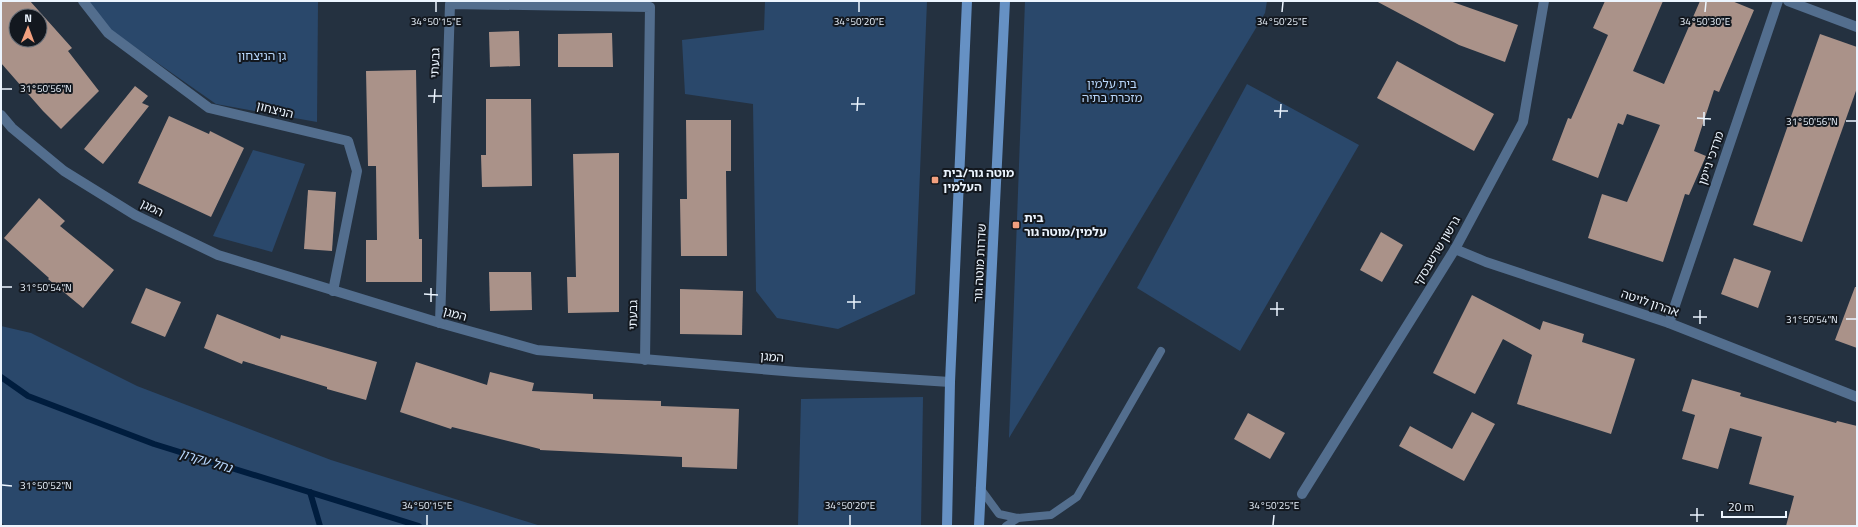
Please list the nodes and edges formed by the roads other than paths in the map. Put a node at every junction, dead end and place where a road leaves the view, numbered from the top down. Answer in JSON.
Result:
{"nodes":[{"id":1,"x":83,"y":1,"type":"edge"},
{"id":2,"x":967,"y":1,"type":"edge"},
{"id":3,"x":1005,"y":1,"type":"edge"},
{"id":4,"x":1544,"y":1,"type":"edge"},
{"id":5,"x":1778,"y":1,"type":"edge"},
{"id":6,"x":1788,"y":1,"type":"edge"},
{"id":7,"x":650,"y":4,"type":"edge"},
{"id":8,"x":1857,"y":27,"type":"edge"},
{"id":9,"x":1,"y":115,"type":"edge"},
{"id":10,"x":1455,"y":249,"type":"junction"},
{"id":11,"x":333,"y":290,"type":"junction"},
{"id":12,"x":440,"y":323,"type":"junction"},
{"id":13,"x":1669,"y":323,"type":"junction"},
{"id":14,"x":1161,"y":351,"type":"dead end"},
{"id":15,"x":645,"y":360,"type":"junction"},
{"id":16,"x":950,"y":382,"type":"junction"},
{"id":17,"x":1857,"y":397,"type":"edge"},
{"id":18,"x":980,"y":488,"type":"junction"},
{"id":19,"x":1302,"y":494,"type":"dead end"},
{"id":20,"x":1018,"y":518,"type":"junction"},
{"id":21,"x":947,"y":526,"type":"edge"},
{"id":22,"x":979,"y":526,"type":"edge"},
{"id":23,"x":1006,"y":526,"type":"edge"}],
"edges":[{"from":1,"to":11,"type":"street","name":"הניצחון"},
{"from":2,"to":16,"type":"street","name":"שדרות מוטה גור"},
{"from":3,"to":18,"type":"street","name":"שדרות מוטה גור"},
{"from":4,"to":10,"type":"street","name":"גרשון שרשבסקי"},
{"from":5,"to":13,"type":"street","name":"מרדכי ניימן"},
{"from":6,"to":8,"type":"street"},
{"from":7,"to":12,"type":"street","name":"גבעתי"},
{"from":7,"to":15,"type":"street","name":"גבעתי"},
{"from":9,"to":11,"type":"street","name":"המגן"},
{"from":10,"to":13,"type":"street","name":"אהרון לויטה"},
{"from":10,"to":19,"type":"street","name":"גרשון שרשבסקי"},
{"from":11,"to":12,"type":"street","name":"המגן"},
{"from":12,"to":15,"type":"street","name":"המגן"},
{"from":13,"to":17,"type":"street","name":"אהרון לויטה"},
{"from":14,"to":20,"type":"lane"},
{"from":15,"to":16,"type":"street","name":"המגן"},
{"from":16,"to":21,"type":"street","name":"שדרות מוטה גור"},
{"from":18,"to":20,"type":"lane"},
{"from":18,"to":22,"type":"street","name":"שדרות מוטה גור"},
{"from":20,"to":23,"type":"lane"}]}
